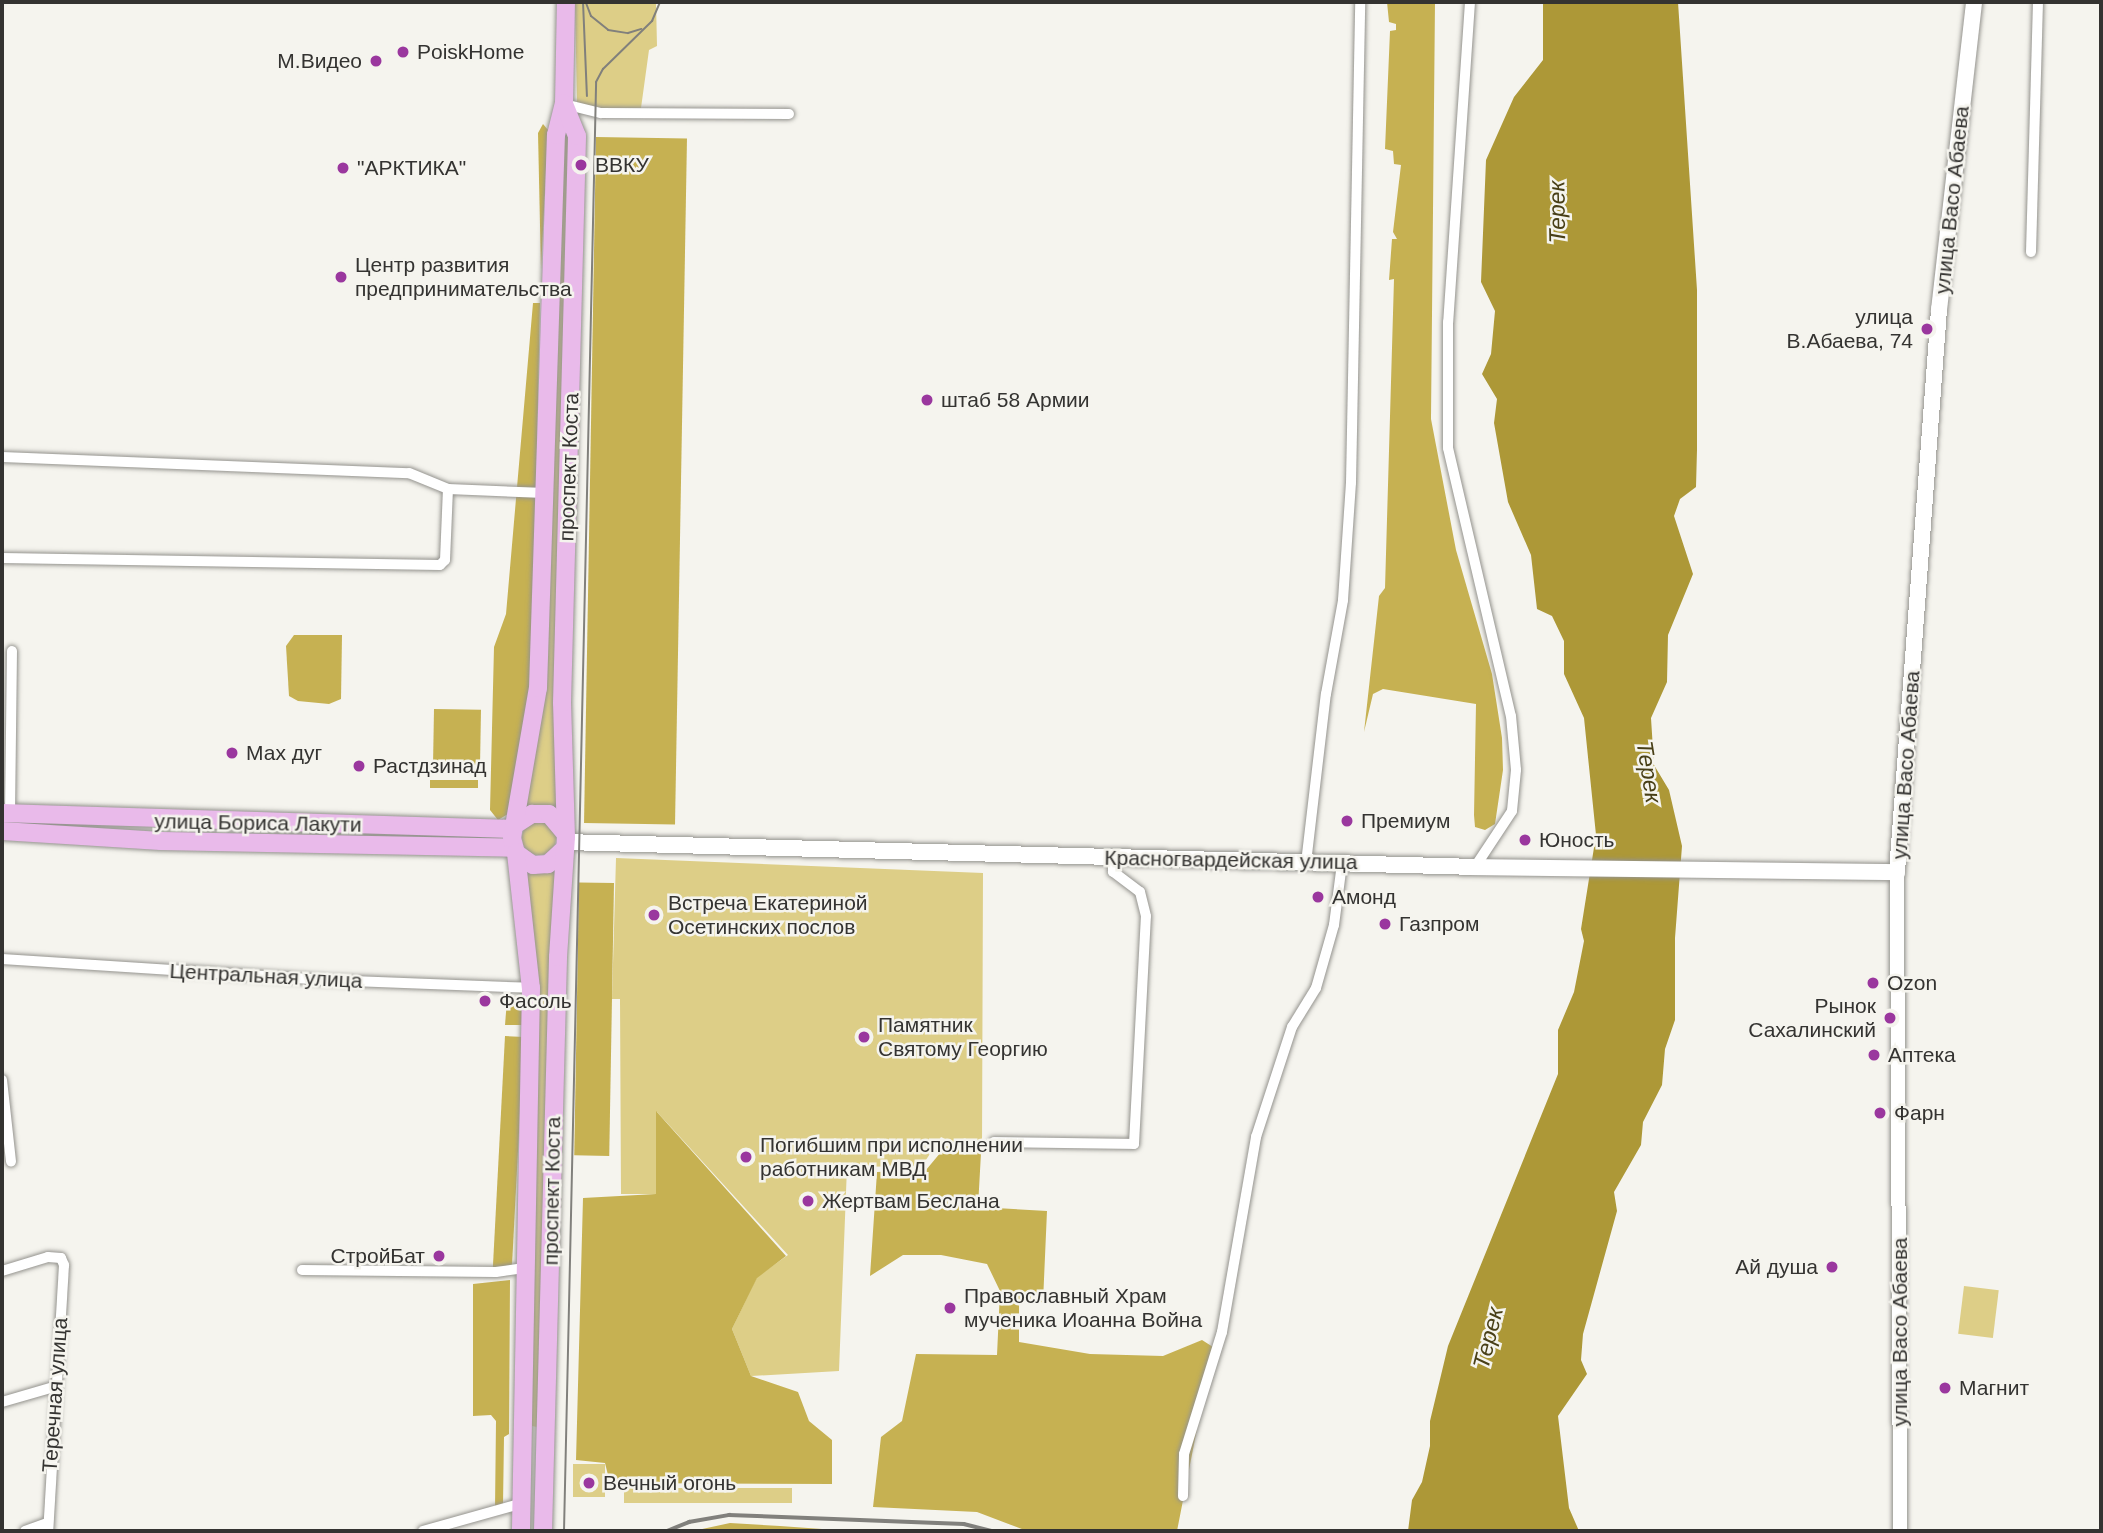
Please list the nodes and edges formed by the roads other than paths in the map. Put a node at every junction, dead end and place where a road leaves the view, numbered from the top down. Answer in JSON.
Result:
{"nodes":[{"id":1,"x":566,"y":2,"type":"edge"},
{"id":2,"x":1360,"y":2,"type":"edge"},
{"id":3,"x":1470,"y":2,"type":"edge"},
{"id":4,"x":1974,"y":2,"type":"edge"},
{"id":5,"x":2038,"y":2,"type":"edge"},
{"id":6,"x":564,"y":104,"type":"junction"},
{"id":7,"x":789,"y":114,"type":"dead end"},
{"id":8,"x":2031,"y":252,"type":"dead end"},
{"id":9,"x":2,"y":457,"type":"edge"},
{"id":10,"x":447,"y":489,"type":"junction"},
{"id":11,"x":545,"y":493,"type":"junction"},
{"id":12,"x":2,"y":558,"type":"edge"},
{"id":13,"x":12,"y":651,"type":"dead end"},
{"id":14,"x":6,"y":814,"type":"edge"},
{"id":15,"x":516,"y":826,"type":"junction"},
{"id":16,"x":2,"y":831,"type":"edge"},
{"id":17,"x":565,"y":842,"type":"junction"},
{"id":18,"x":514,"y":851,"type":"junction"},
{"id":19,"x":1113,"y":858,"type":"junction"},
{"id":20,"x":1306,"y":863,"type":"junction"},
{"id":21,"x":1342,"y":863,"type":"junction"},
{"id":22,"x":1475,"y":867,"type":"junction"},
{"id":23,"x":1898,"y":872,"type":"junction"},
{"id":24,"x":2,"y":959,"type":"edge"},
{"id":25,"x":531,"y":988,"type":"junction"},
{"id":26,"x":2,"y":1080,"type":"edge"},
{"id":27,"x":994,"y":1143,"type":"dead end"},
{"id":28,"x":11,"y":1162,"type":"dead end"},
{"id":29,"x":526,"y":1268,"type":"junction"},
{"id":30,"x":2,"y":1270,"type":"edge"},
{"id":31,"x":302,"y":1270,"type":"dead end"},
{"id":32,"x":57,"y":1385,"type":"junction"},
{"id":33,"x":2,"y":1402,"type":"edge"},
{"id":34,"x":524,"y":1477,"type":"junction"},
{"id":35,"x":545,"y":1477,"type":"junction"},
{"id":36,"x":1183,"y":1496,"type":"dead end"},
{"id":37,"x":523,"y":1503,"type":"junction"},
{"id":38,"x":47,"y":1527,"type":"edge"},
{"id":39,"x":25,"y":1531,"type":"edge"},
{"id":40,"x":423,"y":1531,"type":"edge"},
{"id":41,"x":522,"y":1531,"type":"edge"},
{"id":42,"x":543,"y":1531,"type":"edge"},
{"id":43,"x":1900,"y":1531,"type":"edge"}],
"edges":[{"from":1,"to":6,"type":"main road","name":"проспект Коста"},
{"from":2,"to":20,"type":"street"},
{"from":3,"to":22,"type":"street"},
{"from":4,"to":23,"type":"main road","name":"улица Васо Абаева"},
{"from":5,"to":8,"type":"street"},
{"from":6,"to":7,"type":"street"},
{"from":6,"to":11,"type":"main road","name":"проспект Коста"},
{"from":6,"to":17,"type":"main road","name":"проспект Коста"},
{"from":9,"to":10,"type":"street"},
{"from":10,"to":11,"type":"street"},
{"from":10,"to":12,"type":"street"},
{"from":11,"to":15,"type":"main road","name":"проспект Коста"},
{"from":13,"to":14,"type":"street"},
{"from":14,"to":15,"type":"main road","name":"улица Бориса Лакути"},
{"from":15,"to":17,"type":"main road"},
{"from":15,"to":18,"type":"main road","name":"проспект Коста"},
{"from":16,"to":18,"type":"main road","name":"улица Бориса Лакути"},
{"from":17,"to":18,"type":"main road"},
{"from":17,"to":19,"type":"main road","name":"Красногвардейская улица"},
{"from":17,"to":35,"type":"main road","name":"проспект Коста"},
{"from":18,"to":25,"type":"main road","name":"проспект Коста"},
{"from":19,"to":20,"type":"main road","name":"Красногвардейская улица"},
{"from":19,"to":27,"type":"street"},
{"from":20,"to":21,"type":"main road","name":"Красногвардейская улица"},
{"from":21,"to":22,"type":"main road","name":"Красногвардейская улица"},
{"from":21,"to":36,"type":"street"},
{"from":22,"to":23,"type":"main road","name":"Красногвардейская улица"},
{"from":23,"to":43,"type":"street","name":"улица Васо Абаева"},
{"from":24,"to":25,"type":"street","name":"Центральная улица"},
{"from":25,"to":29,"type":"main road","name":"проспект Коста"},
{"from":26,"to":28,"type":"street"},
{"from":29,"to":31,"type":"street"},
{"from":29,"to":34,"type":"main road","name":"проспект Коста"},
{"from":30,"to":32,"type":"street","name":"Теречная улица"},
{"from":32,"to":33,"type":"street"},
{"from":32,"to":38,"type":"street","name":"Теречная улица"},
{"from":34,"to":35,"type":"main road"},
{"from":34,"to":37,"type":"main road","name":"проспект Коста"},
{"from":35,"to":42,"type":"main road","name":"проспект Коста"},
{"from":37,"to":40,"type":"street"},
{"from":37,"to":41,"type":"main road","name":"проспект Коста"},
{"from":38,"to":39,"type":"street"}]}
